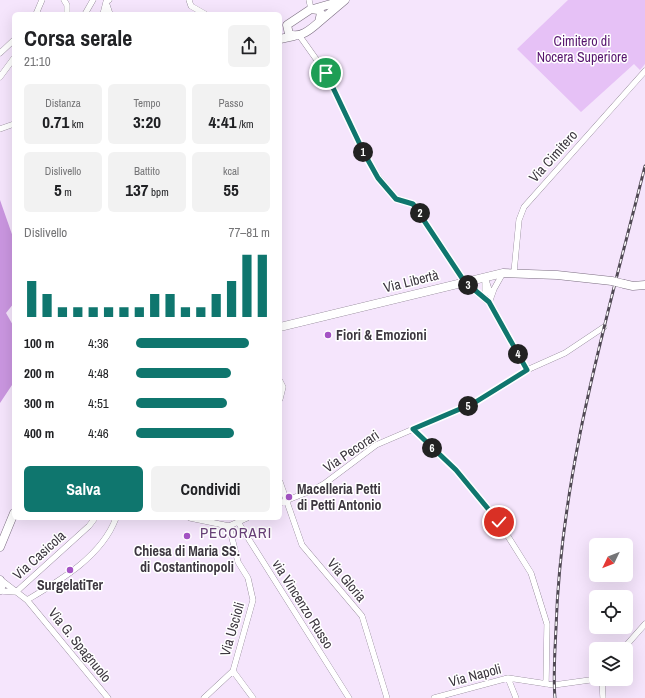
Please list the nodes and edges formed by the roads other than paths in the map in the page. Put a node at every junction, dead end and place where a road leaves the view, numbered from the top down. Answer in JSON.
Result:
{"nodes":[{"id":1,"x":42,"y":0,"type":"edge"},
{"id":2,"x":64,"y":0,"type":"edge"},
{"id":3,"x":93,"y":0,"type":"edge"},
{"id":4,"x":189,"y":0,"type":"edge"},
{"id":5,"x":309,"y":0,"type":"edge"},
{"id":6,"x":344,"y":0,"type":"edge"},
{"id":7,"x":107,"y":1,"type":"edge"},
{"id":8,"x":312,"y":9,"type":"junction"},
{"id":9,"x":37,"y":12,"type":"edge"},
{"id":10,"x":67,"y":12,"type":"edge"},
{"id":11,"x":86,"y":12,"type":"edge"},
{"id":12,"x":104,"y":12,"type":"edge"},
{"id":13,"x":110,"y":12,"type":"edge"},
{"id":14,"x":202,"y":12,"type":"edge"},
{"id":15,"x":319,"y":22,"type":"junction"},
{"id":16,"x":287,"y":25,"type":"junction"},
{"id":17,"x":282,"y":30,"type":"edge"},
{"id":18,"x":297,"y":36,"type":"junction"},
{"id":19,"x":282,"y":39,"type":"edge"},
{"id":20,"x":12,"y":42,"type":"edge"},
{"id":21,"x":0,"y":53,"type":"edge"},
{"id":22,"x":12,"y":61,"type":"edge"},
{"id":23,"x":645,"y":71,"type":"edge"},
{"id":24,"x":0,"y":77,"type":"edge"},
{"id":25,"x":12,"y":125,"type":"edge"},
{"id":26,"x":0,"y":129,"type":"edge"},
{"id":27,"x":514,"y":272,"type":"junction"},
{"id":28,"x":503,"y":273,"type":"junction"},
{"id":29,"x":485,"y":277,"type":"junction"},
{"id":30,"x":464,"y":281,"type":"junction"},
{"id":31,"x":645,"y":285,"type":"edge"},
{"id":32,"x":491,"y":296,"type":"junction"},
{"id":33,"x":487,"y":301,"type":"junction"},
{"id":34,"x":282,"y":326,"type":"edge"},
{"id":35,"x":604,"y":327,"type":"dead end"},
{"id":36,"x":527,"y":370,"type":"junction"},
{"id":37,"x":413,"y":429,"type":"junction"},
{"id":38,"x":282,"y":487,"type":"edge"},
{"id":39,"x":287,"y":500,"type":"junction"},
{"id":40,"x":282,"y":502,"type":"edge"},
{"id":41,"x":12,"y":518,"type":"edge"},
{"id":42,"x":94,"y":520,"type":"edge"},
{"id":43,"x":115,"y":520,"type":"edge"},
{"id":44,"x":200,"y":520,"type":"edge"},
{"id":45,"x":242,"y":520,"type":"edge"},
{"id":46,"x":238,"y":522,"type":"junction"},
{"id":47,"x":229,"y":526,"type":"junction"},
{"id":48,"x":0,"y":547,"type":"edge"},
{"id":49,"x":0,"y":580,"type":"edge"},
{"id":50,"x":0,"y":591,"type":"edge"},
{"id":51,"x":16,"y":592,"type":"junction"},
{"id":52,"x":27,"y":600,"type":"junction"},
{"id":53,"x":645,"y":624,"type":"edge"},
{"id":54,"x":629,"y":642,"type":"edge"},
{"id":55,"x":233,"y":671,"type":"junction"},
{"id":56,"x":508,"y":678,"type":"junction"},
{"id":57,"x":589,"y":680,"type":"edge"},
{"id":58,"x":546,"y":684,"type":"junction"},
{"id":59,"x":602,"y":686,"type":"edge"},
{"id":60,"x":448,"y":697,"type":"edge"},
{"id":61,"x":108,"y":698,"type":"edge"},
{"id":62,"x":204,"y":698,"type":"edge"},
{"id":63,"x":253,"y":698,"type":"edge"},
{"id":64,"x":349,"y":698,"type":"edge"},
{"id":65,"x":387,"y":698,"type":"edge"},
{"id":66,"x":434,"y":698,"type":"edge"},
{"id":67,"x":516,"y":698,"type":"edge"},
{"id":68,"x":603,"y":698,"type":"edge"}],
"edges":[{"from":1,"to":9,"type":"street"},
{"from":2,"to":10,"type":"street"},
{"from":3,"to":11,"type":"street"},
{"from":4,"to":14,"type":"street"},
{"from":5,"to":8,"type":"street"},
{"from":6,"to":8,"type":"main road"},
{"from":6,"to":15,"type":"main road"},
{"from":7,"to":12,"type":"street"},
{"from":7,"to":13,"type":"street"},
{"from":8,"to":15,"type":"main road"},
{"from":8,"to":16,"type":"main road"},
{"from":15,"to":18,"type":"main road"},
{"from":16,"to":17,"type":"main road"},
{"from":16,"to":18,"type":"main road"},
{"from":18,"to":19,"type":"main road"},
{"from":18,"to":30,"type":"street"},
{"from":20,"to":21,"type":"street"},
{"from":22,"to":24,"type":"street"},
{"from":23,"to":27,"type":"street","name":"Via Cimitero"},
{"from":25,"to":26,"type":"street"},
{"from":27,"to":28,"type":"main road","name":"Via Libertà"},
{"from":27,"to":31,"type":"main road","name":"Via Libertà","bridge":true},
{"from":28,"to":29,"type":"main road","name":"Via Libertà"},
{"from":28,"to":32,"type":"street"},
{"from":29,"to":30,"type":"main road","name":"Via Libertà"},
{"from":29,"to":32,"type":"street"},
{"from":29,"to":33,"type":"street"},
{"from":30,"to":33,"type":"street"},
{"from":30,"to":34,"type":"main road","name":"Via Libertà"},
{"from":32,"to":33,"type":"street"},
{"from":33,"to":36,"type":"street"},
{"from":35,"to":36,"type":"street","name":"Via Pecorari"},
{"from":36,"to":37,"type":"street","name":"Via Pecorari"},
{"from":37,"to":39,"type":"street","name":"Via Pecorari"},
{"from":37,"to":58,"type":"street"},
{"from":38,"to":39,"type":"street","name":"Via Gloria"},
{"from":39,"to":40,"type":"street","name":"Via Pecorari"},
{"from":39,"to":65,"type":"street","name":"Via Gloria"},
{"from":41,"to":48,"type":"main road"},
{"from":42,"to":51,"type":"street","name":"Via Casicola"},
{"from":43,"to":52,"type":"street"},
{"from":44,"to":47,"type":"street"},
{"from":45,"to":46,"type":"street"},
{"from":46,"to":47,"type":"street"},
{"from":46,"to":64,"type":"street","name":"via Vincenzo Russo"},
{"from":47,"to":55,"type":"street","name":"Via Uscioli"},
{"from":49,"to":50,"type":"main road"},
{"from":49,"to":51,"type":"street","name":"Via G. Spagnuolo"},
{"from":50,"to":51,"type":"street"},
{"from":51,"to":52,"type":"street","name":"Via G. Spagnuolo"},
{"from":52,"to":61,"type":"street","name":"Via G. Spagnuolo"},
{"from":53,"to":54,"type":"street"},
{"from":55,"to":62,"type":"street","name":"Via Uscioli"},
{"from":55,"to":63,"type":"street","name":"Via Uscioli"},
{"from":56,"to":58,"type":"street","name":"Via Napoli"},
{"from":56,"to":60,"type":"street","name":"Via Napoli"},
{"from":56,"to":67,"type":"street"},
{"from":57,"to":58,"type":"street","name":"Via Napoli"},
{"from":59,"to":68,"type":"street"},
{"from":60,"to":66,"type":"street","name":"Via Napoli"}]}
